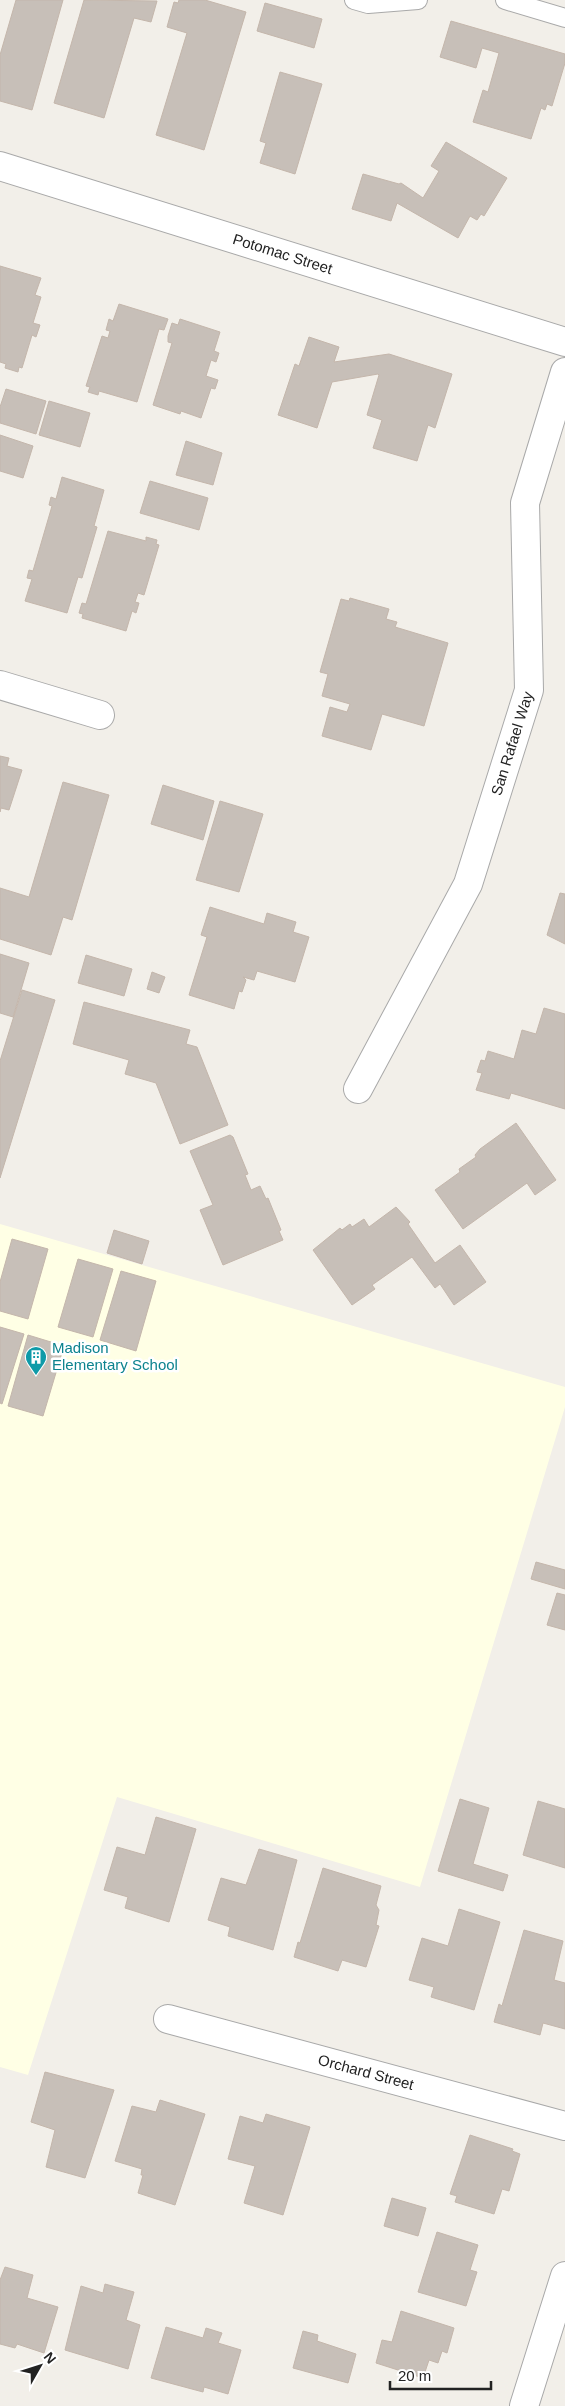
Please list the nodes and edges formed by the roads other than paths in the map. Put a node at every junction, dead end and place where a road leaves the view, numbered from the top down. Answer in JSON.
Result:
{"nodes":[{"id":1,"x":354,"y":0,"type":"edge"},
{"id":2,"x":418,"y":0,"type":"edge"},
{"id":3,"x":505,"y":0,"type":"edge"},
{"id":4,"x":565,"y":18,"type":"edge"},
{"id":5,"x":0,"y":166,"type":"edge"},
{"id":6,"x":565,"y":342,"type":"edge"},
{"id":7,"x":565,"y":372,"type":"edge"},
{"id":8,"x":0,"y":685,"type":"edge"},
{"id":9,"x":100,"y":715,"type":"dead end"},
{"id":10,"x":358,"y":1089,"type":"dead end"},
{"id":11,"x":168,"y":2020,"type":"dead end"},
{"id":12,"x":565,"y":2126,"type":"edge"},
{"id":13,"x":565,"y":2276,"type":"edge"},
{"id":14,"x":524,"y":2406,"type":"edge"}],
"edges":[{"from":1,"to":2,"type":"lane"},
{"from":3,"to":4,"type":"lane"},
{"from":5,"to":6,"type":"street","name":"Potomac Street"},
{"from":7,"to":10,"type":"street","name":"San Rafael Way"},
{"from":8,"to":9,"type":"street"},
{"from":11,"to":12,"type":"street","name":"Orchard Street"},
{"from":13,"to":14,"type":"street"}]}
